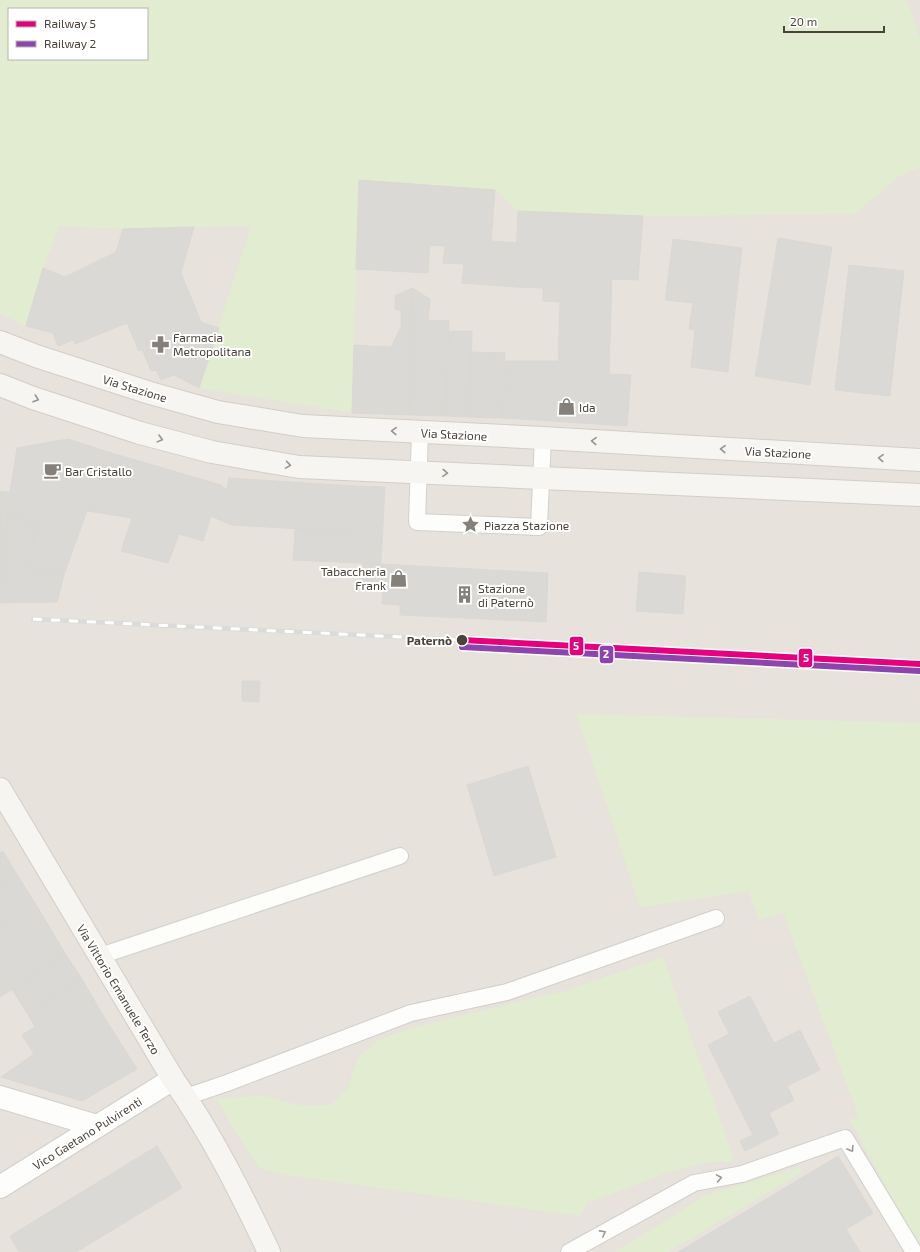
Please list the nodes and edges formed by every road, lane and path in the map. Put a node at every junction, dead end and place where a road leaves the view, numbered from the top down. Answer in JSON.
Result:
{"nodes":[{"id":1,"x":0,"y":342,"type":"edge"},
{"id":2,"x":0,"y":386,"type":"edge"},
{"id":3,"x":420,"y":432,"type":"junction"},
{"id":4,"x":542,"y":438,"type":"junction"},
{"id":5,"x":920,"y":460,"type":"edge"},
{"id":6,"x":419,"y":472,"type":"junction"},
{"id":7,"x":541,"y":478,"type":"junction"},
{"id":8,"x":920,"y":495,"type":"edge"},
{"id":9,"x":0,"y":789,"type":"edge"},
{"id":10,"x":400,"y":856,"type":"dead end"},
{"id":11,"x":716,"y":918,"type":"dead end"},
{"id":12,"x":100,"y":956,"type":"junction"},
{"id":13,"x":173,"y":1079,"type":"junction"},
{"id":14,"x":0,"y":1097,"type":"edge"},
{"id":15,"x":186,"y":1097,"type":"junction"},
{"id":16,"x":97,"y":1126,"type":"junction"},
{"id":17,"x":3,"y":1181,"type":"edge"},
{"id":18,"x":239,"y":1188,"type":"junction"},
{"id":19,"x":269,"y":1252,"type":"edge"},
{"id":20,"x":284,"y":1252,"type":"edge"},
{"id":21,"x":569,"y":1252,"type":"edge"},
{"id":22,"x":914,"y":1252,"type":"edge"}],
"edges":[{"from":3,"to":1,"type":"street","name":"Via Stazione","one_way":true},
{"from":2,"to":6,"type":"street","one_way":true},
{"from":3,"to":4,"type":"street","name":"Via Stazione"},
{"from":3,"to":6,"type":"lane"},
{"from":5,"to":4,"type":"street","name":"Via Stazione","one_way":true},
{"from":4,"to":7,"type":"lane"},
{"from":6,"to":7,"type":"street","one_way":true},
{"from":6,"to":7,"type":"lane"},
{"from":7,"to":8,"type":"street"},
{"from":9,"to":12,"type":"street","name":"Via Vittorio Emanuele Terzo"},
{"from":10,"to":12,"type":"lane"},
{"from":11,"to":15,"type":"lane"},
{"from":12,"to":13,"type":"street","name":"Via Vittorio Emanuele Terzo"},
{"from":13,"to":15,"type":"street","name":"Via Vittorio Emanuele Terzo"},
{"from":13,"to":16,"type":"street","name":"Vico Gaetano Pulvirenti"},
{"from":14,"to":16,"type":"street"},
{"from":15,"to":18,"type":"street","name":"Via Vittorio Emanuele Terzo"},
{"from":16,"to":17,"type":"street","name":"Vico Gaetano Pulvirenti"},
{"from":18,"to":19,"type":"street"},
{"from":18,"to":20,"type":"street"},
{"from":21,"to":22,"type":"lane","one_way":true}]}
